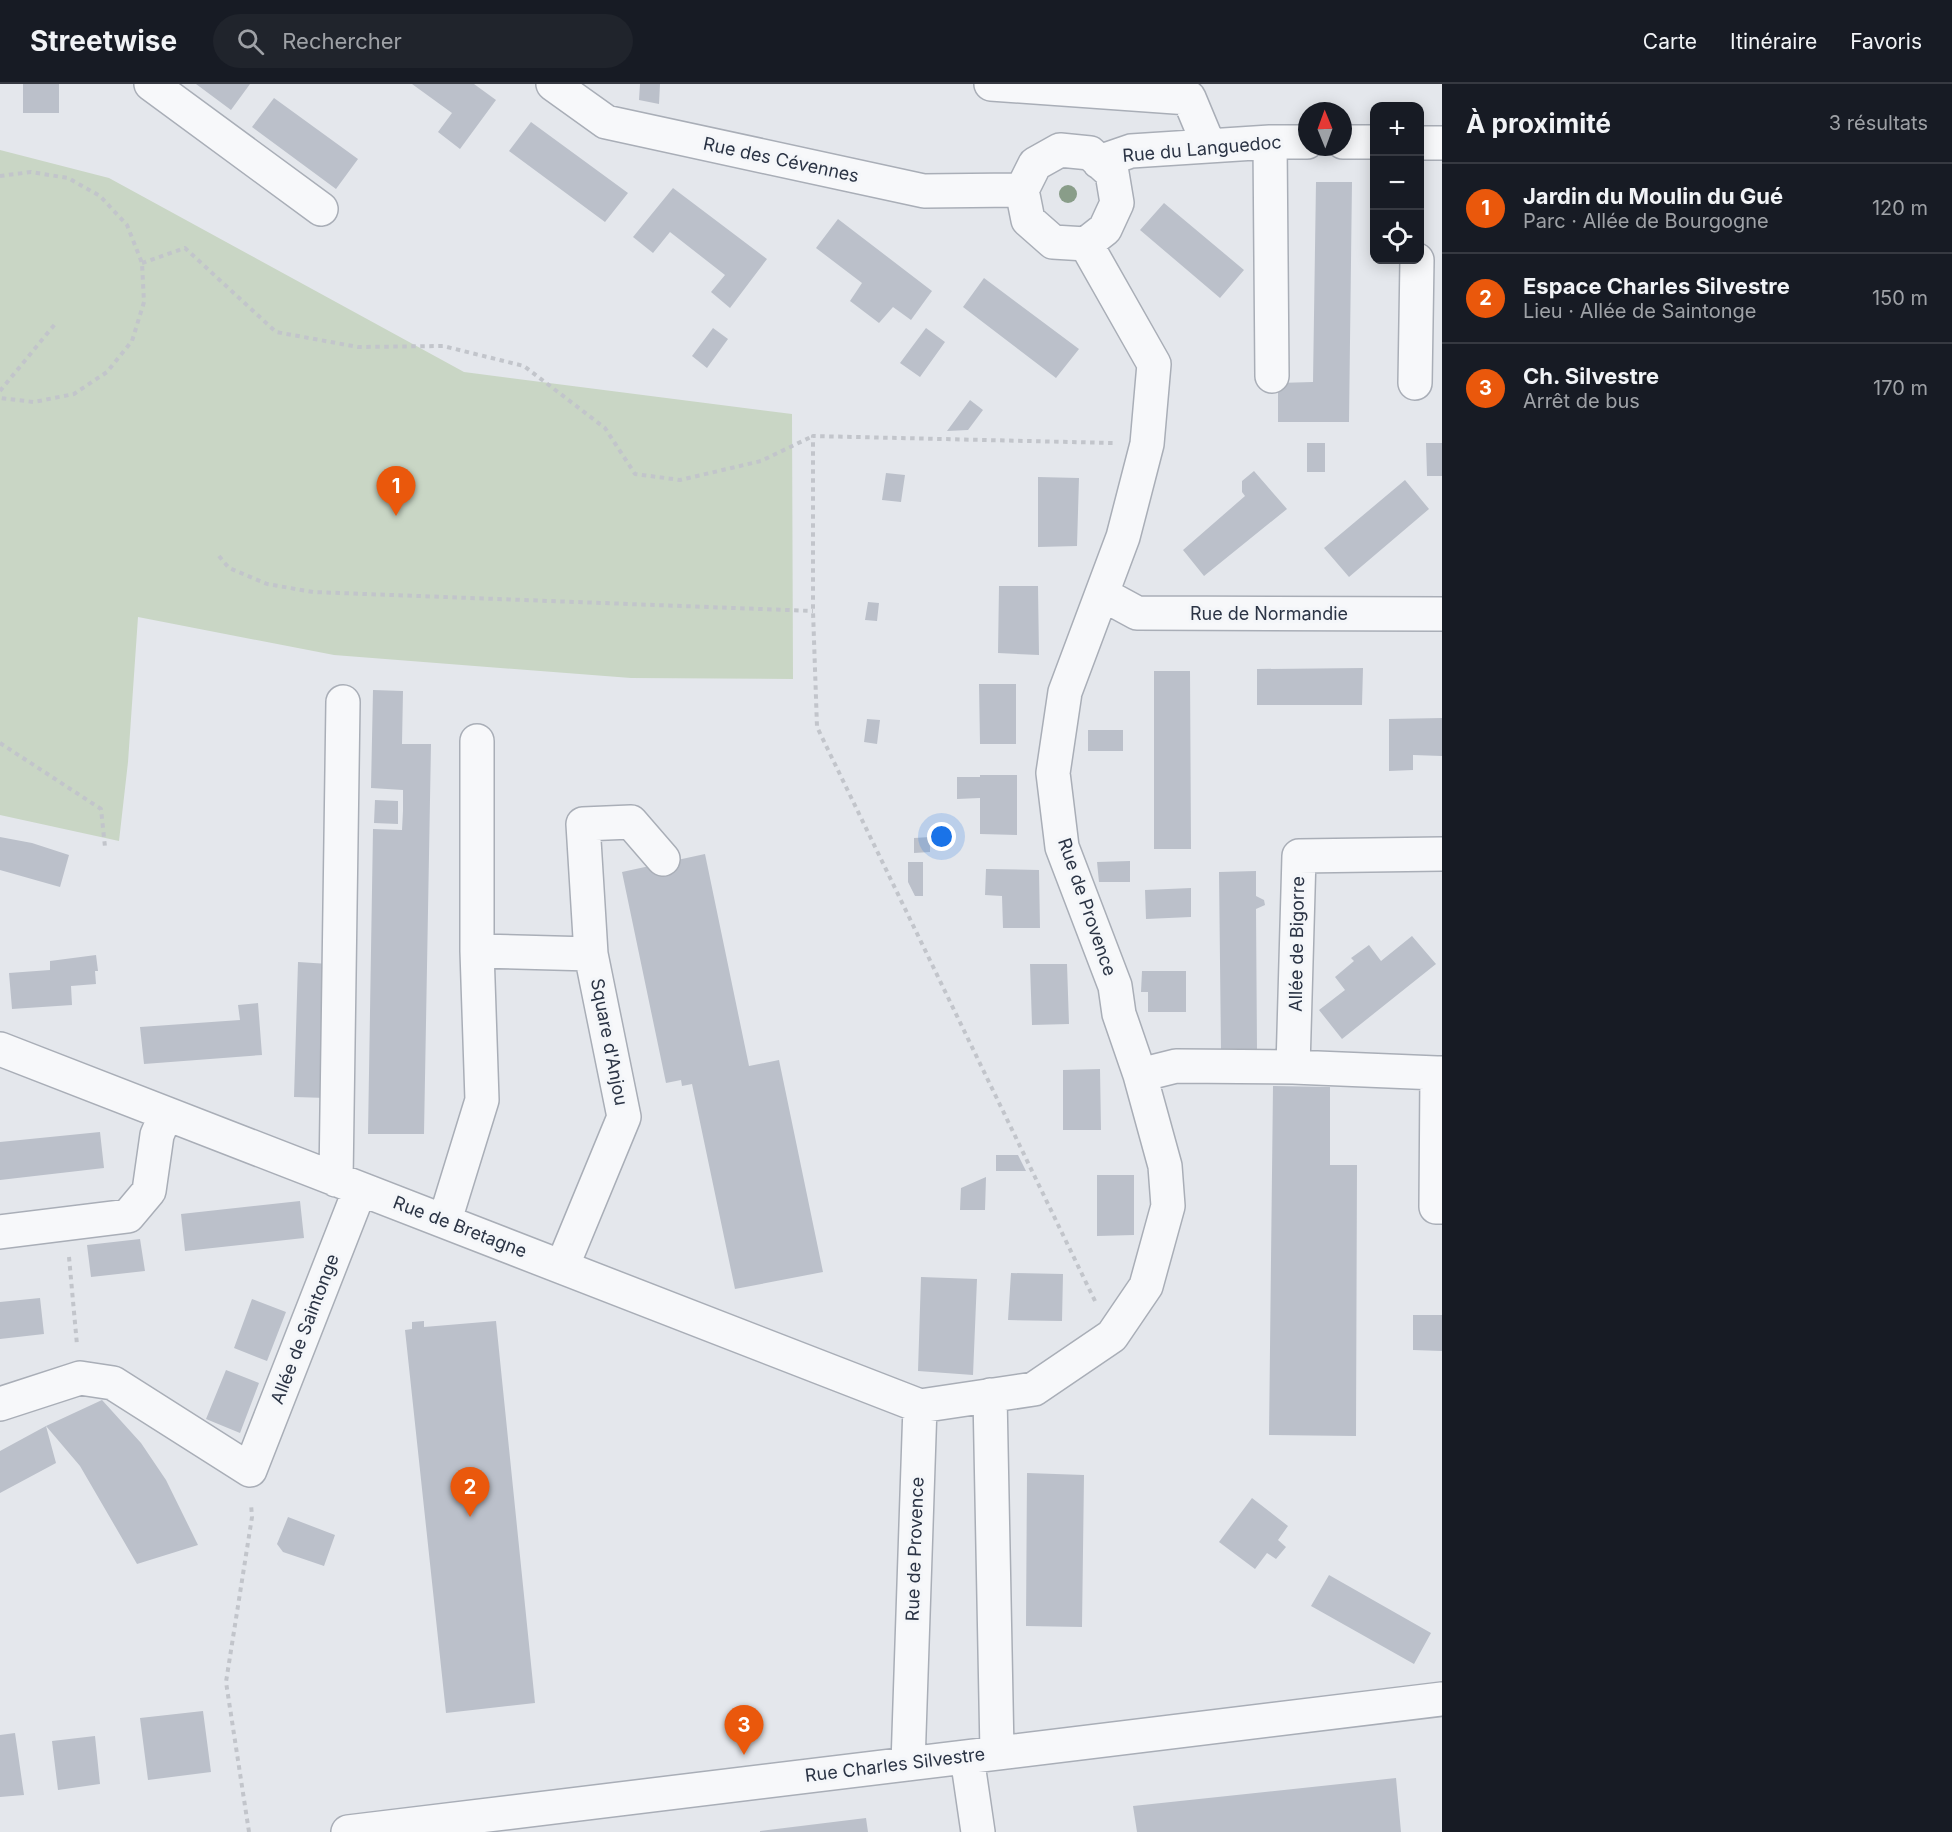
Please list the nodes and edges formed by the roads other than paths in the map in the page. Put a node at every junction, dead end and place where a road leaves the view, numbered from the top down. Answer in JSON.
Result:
{"nodes":[{"id":1,"x":151,"y":84,"type":"edge"},
{"id":2,"x":553,"y":84,"type":"edge"},
{"id":3,"x":992,"y":84,"type":"edge"},
{"id":4,"x":1270,"y":142,"type":"junction"},
{"id":5,"x":1298,"y":142,"type":"edge"},
{"id":6,"x":1352,"y":142,"type":"edge"},
{"id":7,"x":1370,"y":142,"type":"edge"},
{"id":8,"x":1424,"y":143,"type":"edge"},
{"id":9,"x":1442,"y":143,"type":"edge"},
{"id":10,"x":1209,"y":146,"type":"junction"},
{"id":11,"x":1099,"y":162,"type":"junction"},
{"id":12,"x":1022,"y":190,"type":"junction"},
{"id":13,"x":321,"y":209,"type":"dead end"},
{"id":14,"x":1086,"y":244,"type":"junction"},
{"id":15,"x":1417,"y":264,"type":"edge"},
{"id":16,"x":1272,"y":376,"type":"dead end"},
{"id":17,"x":1415,"y":383,"type":"dead end"},
{"id":18,"x":1102,"y":594,"type":"junction"},
{"id":19,"x":1442,"y":614,"type":"edge"},
{"id":20,"x":343,"y":702,"type":"dead end"},
{"id":21,"x":477,"y":741,"type":"dead end"},
{"id":22,"x":1442,"y":854,"type":"edge"},
{"id":23,"x":663,"y":859,"type":"dead end"},
{"id":24,"x":477,"y":951,"type":"junction"},
{"id":25,"x":591,"y":954,"type":"junction"},
{"id":26,"x":0,"y":1049,"type":"edge"},
{"id":27,"x":1293,"y":1067,"type":"junction"},
{"id":28,"x":1439,"y":1073,"type":"edge"},
{"id":29,"x":1140,"y":1075,"type":"junction"},
{"id":30,"x":166,"y":1114,"type":"junction"},
{"id":31,"x":348,"y":1184,"type":"junction"},
{"id":32,"x":1442,"y":1207,"type":"edge"},
{"id":33,"x":445,"y":1220,"type":"junction"},
{"id":34,"x":0,"y":1232,"type":"edge"},
{"id":35,"x":562,"y":1268,"type":"junction"},
{"id":36,"x":990,"y":1395,"type":"junction"},
{"id":37,"x":0,"y":1404,"type":"edge"},
{"id":38,"x":920,"y":1406,"type":"junction"},
{"id":39,"x":1442,"y":1699,"type":"edge"},
{"id":40,"x":982,"y":1754,"type":"junction"},
{"id":41,"x":908,"y":1764,"type":"junction"},
{"id":42,"x":348,"y":1832,"type":"edge"},
{"id":43,"x":978,"y":1832,"type":"edge"}],
"edges":[{"from":1,"to":13,"type":"street"},
{"from":2,"to":12,"type":"street","name":"Rue des Cévennes"},
{"from":3,"to":10,"type":"street"},
{"from":4,"to":5,"type":"street","name":"Rue du Languedoc"},
{"from":4,"to":10,"type":"street","name":"Rue du Languedoc"},
{"from":4,"to":16,"type":"street"},
{"from":6,"to":7,"type":"street"},
{"from":8,"to":9,"type":"street"},
{"from":10,"to":11,"type":"street","name":"Rue du Languedoc"},
{"from":11,"to":12,"type":"street"},
{"from":11,"to":14,"type":"street"},
{"from":12,"to":14,"type":"street"},
{"from":14,"to":18,"type":"street","name":"Rue de Provence"},
{"from":15,"to":17,"type":"street"},
{"from":18,"to":19,"type":"street","name":"Rue de Normandie"},
{"from":18,"to":29,"type":"street","name":"Rue de Provence"},
{"from":20,"to":31,"type":"street"},
{"from":21,"to":24,"type":"street"},
{"from":22,"to":27,"type":"street","name":"Allée de Bigorre"},
{"from":23,"to":25,"type":"street"},
{"from":24,"to":25,"type":"street","name":"Square d'Anjou"},
{"from":24,"to":33,"type":"street"},
{"from":25,"to":35,"type":"street","name":"Square d'Anjou"},
{"from":26,"to":30,"type":"street","name":"Rue de Bretagne"},
{"from":27,"to":28,"type":"street"},
{"from":27,"to":29,"type":"street"},
{"from":28,"to":32,"type":"street"},
{"from":29,"to":36,"type":"street","name":"Rue de Provence"},
{"from":30,"to":31,"type":"street","name":"Rue de Bretagne"},
{"from":30,"to":34,"type":"street"},
{"from":31,"to":33,"type":"street","name":"Rue de Bretagne"},
{"from":31,"to":37,"type":"street","name":"Allée de Saintonge"},
{"from":33,"to":35,"type":"street","name":"Rue de Bretagne"},
{"from":35,"to":38,"type":"street","name":"Rue de Bretagne"},
{"from":36,"to":38,"type":"street","name":"Rue de Provence"},
{"from":36,"to":40,"type":"street"},
{"from":38,"to":41,"type":"street","name":"Rue de Provence"},
{"from":39,"to":40,"type":"street","name":"Rue Charles Silvestre"},
{"from":40,"to":41,"type":"street","name":"Rue Charles Silvestre"},
{"from":40,"to":43,"type":"street"},
{"from":41,"to":42,"type":"street","name":"Rue Charles Silvestre"}]}
